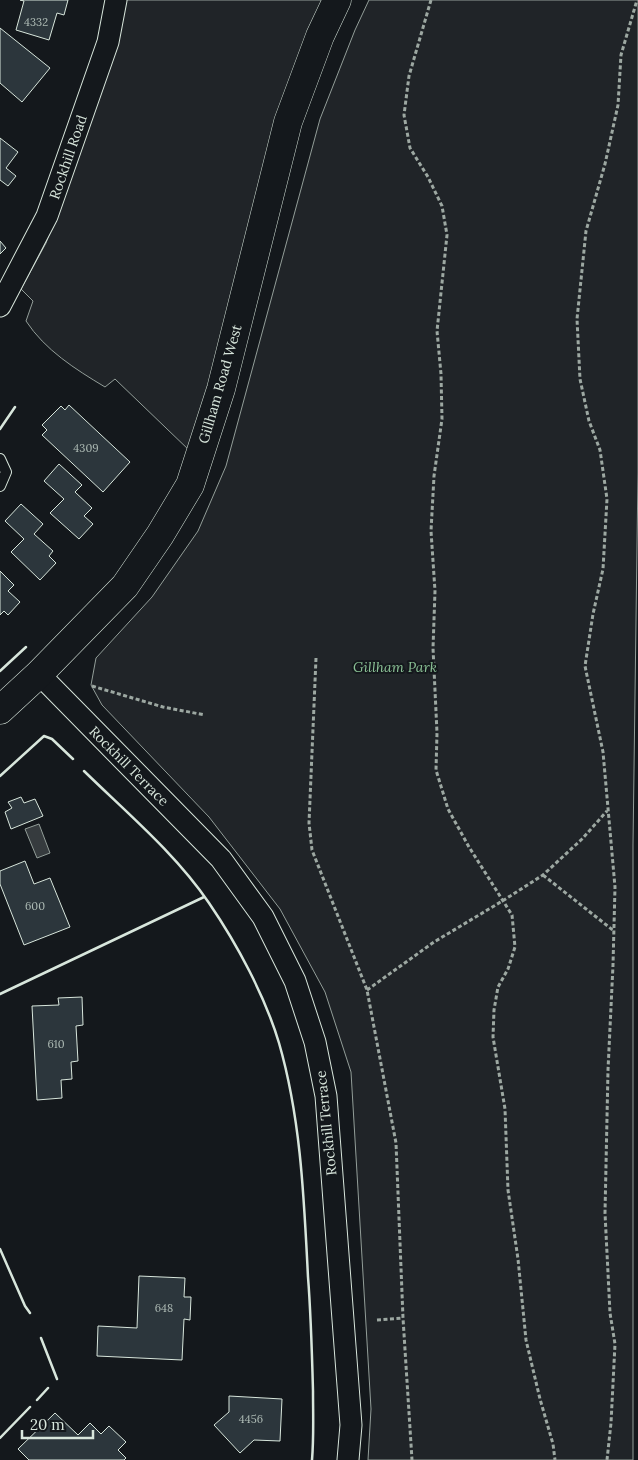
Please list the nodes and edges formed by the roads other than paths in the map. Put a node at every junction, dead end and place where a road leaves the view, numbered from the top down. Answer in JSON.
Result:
{"nodes":[{"id":1,"x":116,"y":0,"type":"edge"},
{"id":2,"x":337,"y":0,"type":"edge"},
{"id":3,"x":0,"y":306,"type":"edge"},
{"id":4,"x":0,"y":459,"type":"edge"},
{"id":5,"x":0,"y":486,"type":"edge"},
{"id":6,"x":39,"y":674,"type":"junction"},
{"id":7,"x":0,"y":710,"type":"edge"},
{"id":8,"x":348,"y":1460,"type":"edge"}],
"edges":[{"from":1,"to":3,"type":"street","name":"Rockhill Road"},
{"from":2,"to":6,"type":"main road","name":"Gillham Road West"},
{"from":4,"to":5,"type":"lane"},
{"from":6,"to":7,"type":"main road","name":"Gillham Road West"},
{"from":6,"to":8,"type":"street","name":"Rockhill Terrace"}]}
